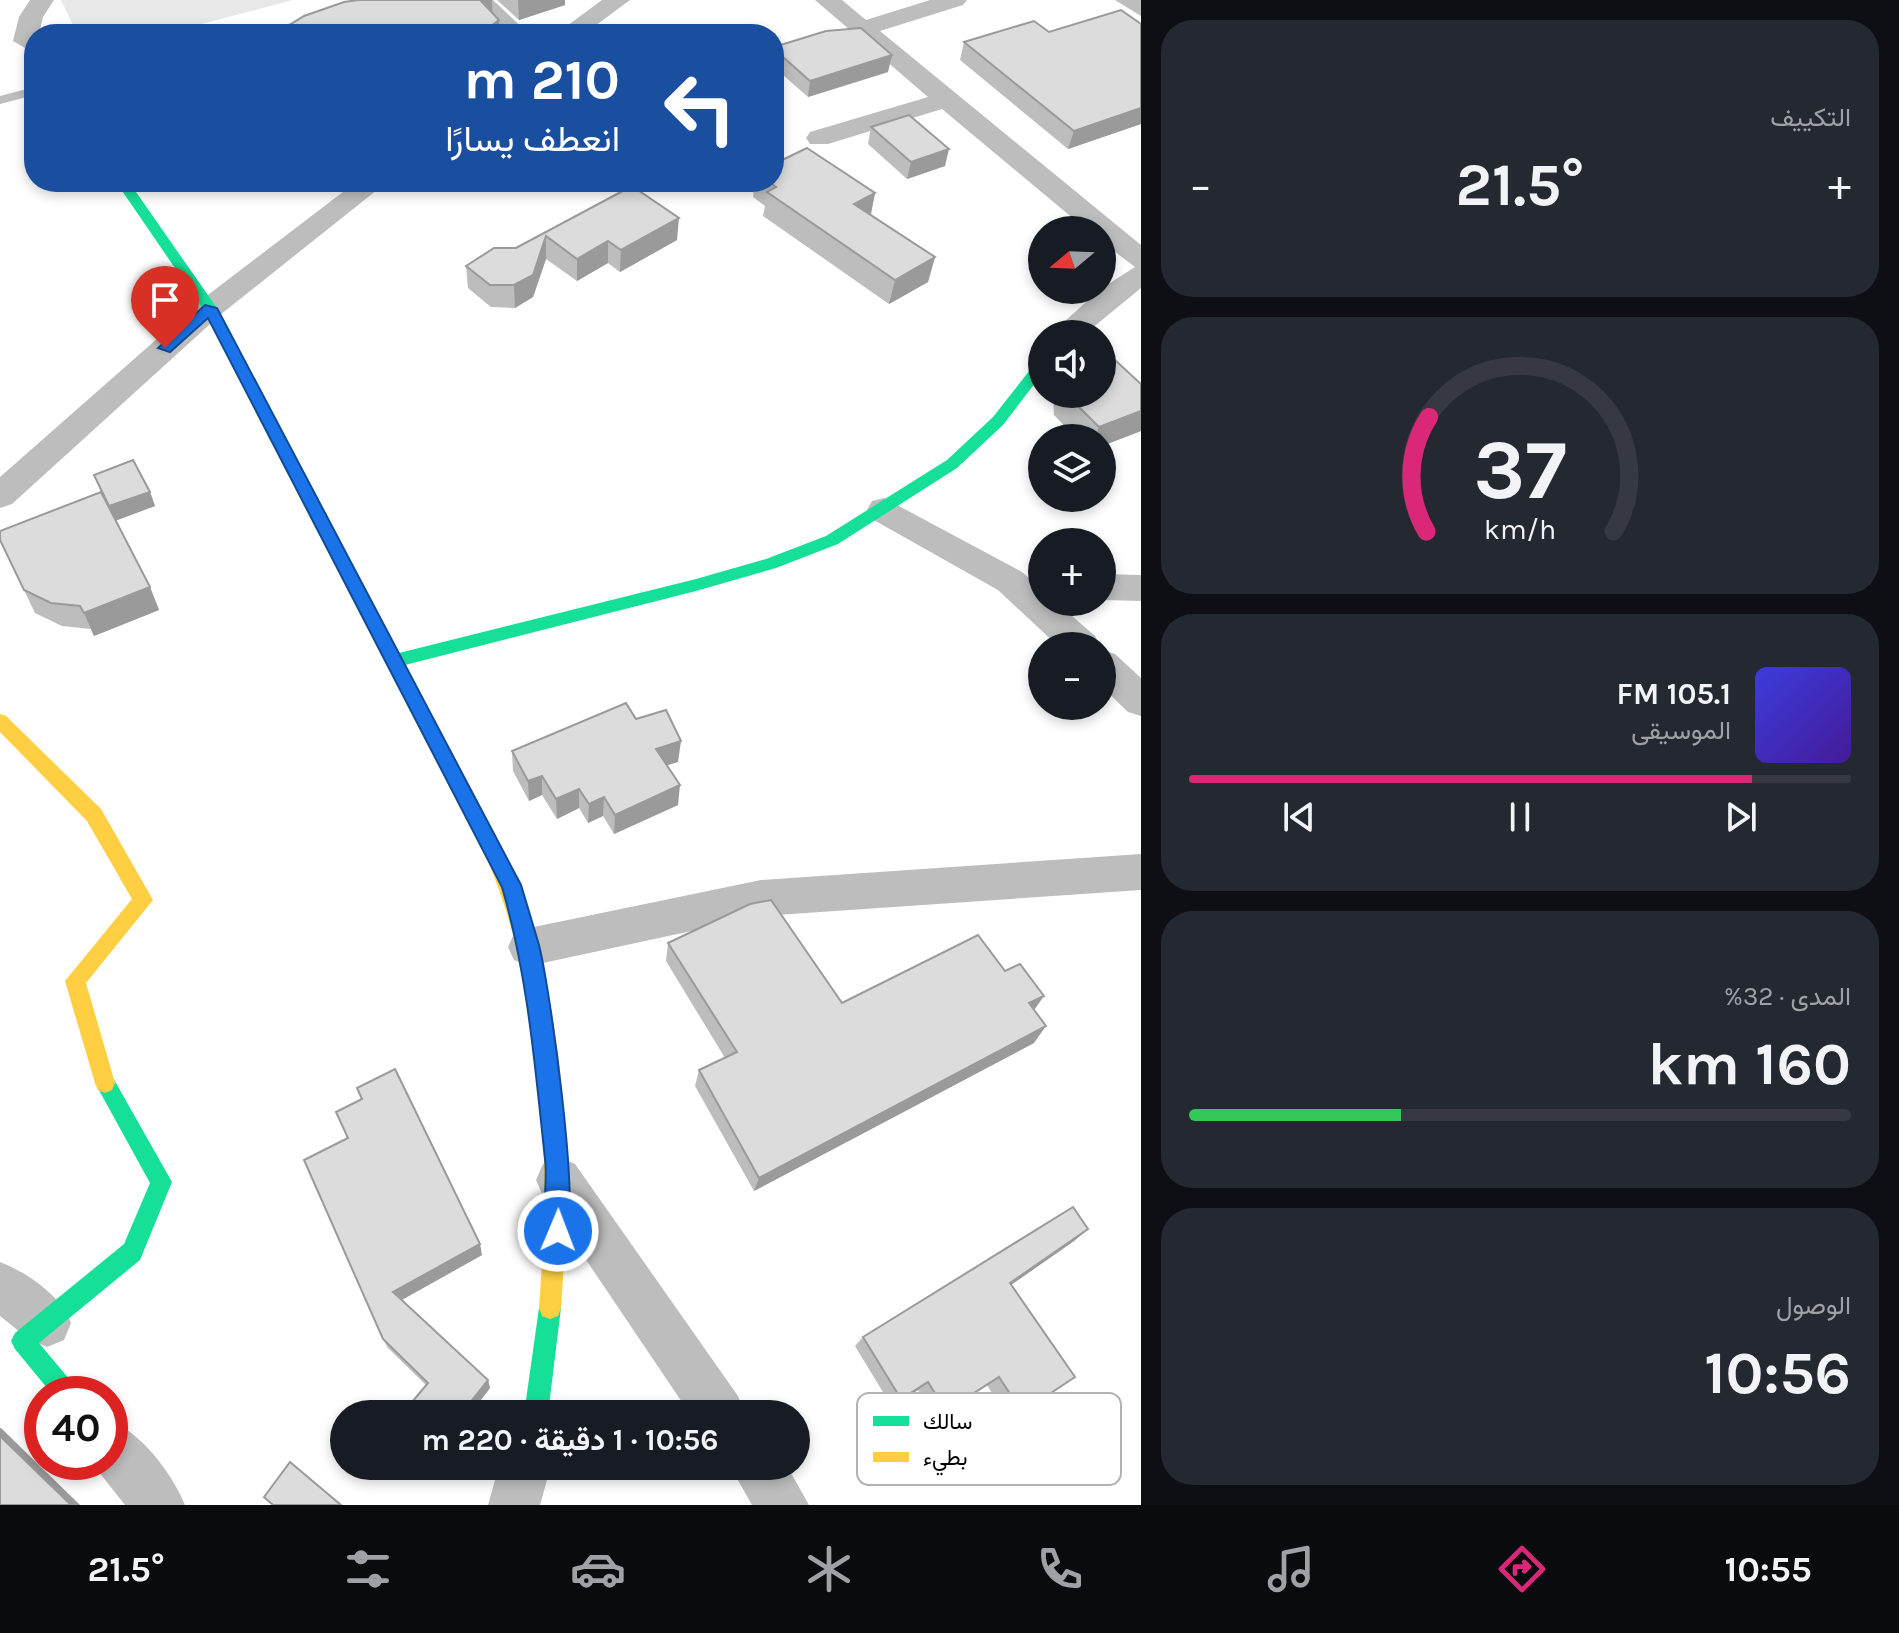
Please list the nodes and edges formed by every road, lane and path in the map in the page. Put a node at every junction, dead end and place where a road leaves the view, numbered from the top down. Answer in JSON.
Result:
{"nodes":[{"id":1,"x":42,"y":0,"type":"edge"},
{"id":2,"x":479,"y":0,"type":"edge"},
{"id":3,"x":618,"y":0,"type":"edge"},
{"id":4,"x":827,"y":0,"type":"edge"},
{"id":5,"x":955,"y":0,"type":"edge"},
{"id":6,"x":1127,"y":0,"type":"edge"},
{"id":7,"x":1141,"y":9,"type":"edge"},
{"id":8,"x":334,"y":15,"type":"edge"},
{"id":9,"x":31,"y":24,"type":"edge"},
{"id":10,"x":299,"y":24,"type":"edge"},
{"id":11,"x":506,"y":24,"type":"edge"},
{"id":12,"x":583,"y":24,"type":"edge"},
{"id":13,"x":862,"y":29,"type":"junction"},
{"id":14,"x":1,"y":32,"type":"edge"},
{"id":15,"x":24,"y":45,"type":"edge"},
{"id":16,"x":24,"y":94,"type":"edge"},
{"id":17,"x":947,"y":99,"type":"junction"},
{"id":18,"x":0,"y":100,"type":"edge"},
{"id":19,"x":819,"y":138,"type":"dead end"},
{"id":20,"x":129,"y":192,"type":"edge"},
{"id":21,"x":360,"y":192,"type":"edge"},
{"id":22,"x":1141,"y":260,"type":"edge"},
{"id":23,"x":1141,"y":275,"type":"edge"},
{"id":24,"x":210,"y":308,"type":"junction"},
{"id":25,"x":1082,"y":320,"type":"edge"},
{"id":26,"x":1028,"y":382,"type":"edge"},
{"id":27,"x":0,"y":496,"type":"edge"},
{"id":28,"x":884,"y":510,"type":"junction"},
{"id":29,"x":1026,"y":582,"type":"edge"},
{"id":30,"x":1116,"y":587,"type":"edge"},
{"id":31,"x":1141,"y":588,"type":"edge"},
{"id":32,"x":1070,"y":632,"type":"edge"},
{"id":33,"x":396,"y":661,"type":"junction"},
{"id":34,"x":1116,"y":677,"type":"edge"},
{"id":35,"x":1141,"y":701,"type":"edge"},
{"id":36,"x":0,"y":721,"type":"edge"},
{"id":37,"x":1141,"y":872,"type":"edge"},
{"id":38,"x":529,"y":947,"type":"junction"},
{"id":39,"x":559,"y":1180,"type":"junction"},
{"id":40,"x":0,"y":1286,"type":"edge"},
{"id":41,"x":24,"y":1340,"type":"edge"},
{"id":42,"x":53,"y":1376,"type":"edge"},
{"id":43,"x":538,"y":1400,"type":"edge"},
{"id":44,"x":710,"y":1400,"type":"edge"},
{"id":45,"x":128,"y":1468,"type":"edge"},
{"id":46,"x":521,"y":1480,"type":"edge"},
{"id":47,"x":766,"y":1480,"type":"edge"},
{"id":48,"x":159,"y":1505,"type":"edge"},
{"id":49,"x":514,"y":1505,"type":"edge"},
{"id":50,"x":783,"y":1505,"type":"edge"}],
"edges":[{"from":1,"to":9,"type":"street"},
{"from":2,"to":11,"type":"street"},
{"from":3,"to":12,"type":"street"},
{"from":4,"to":13,"type":"street"},
{"from":5,"to":13,"type":"street"},
{"from":6,"to":7,"type":"street"},
{"from":8,"to":10,"type":"lane"},
{"from":13,"to":17,"type":"street"},
{"from":14,"to":15,"type":"street"},
{"from":16,"to":18,"type":"lane"},
{"from":17,"to":19,"type":"street"},
{"from":17,"to":22,"type":"street"},
{"from":20,"to":24,"type":"street"},
{"from":21,"to":24,"type":"street"},
{"from":23,"to":25,"type":"street"},
{"from":24,"to":27,"type":"street"},
{"from":24,"to":33,"type":"street"},
{"from":26,"to":28,"type":"street"},
{"from":28,"to":29,"type":"street"},
{"from":28,"to":33,"type":"street"},
{"from":29,"to":32,"type":"street"},
{"from":30,"to":31,"type":"street"},
{"from":33,"to":38,"type":"street"},
{"from":34,"to":35,"type":"street"},
{"from":36,"to":41,"type":"street"},
{"from":37,"to":38,"type":"street"},
{"from":38,"to":39,"type":"street"},
{"from":39,"to":43,"type":"street"},
{"from":39,"to":44,"type":"street"},
{"from":40,"to":41,"type":"street"},
{"from":41,"to":42,"type":"street"},
{"from":45,"to":48,"type":"street"},
{"from":46,"to":49,"type":"street"},
{"from":47,"to":50,"type":"street"}]}
